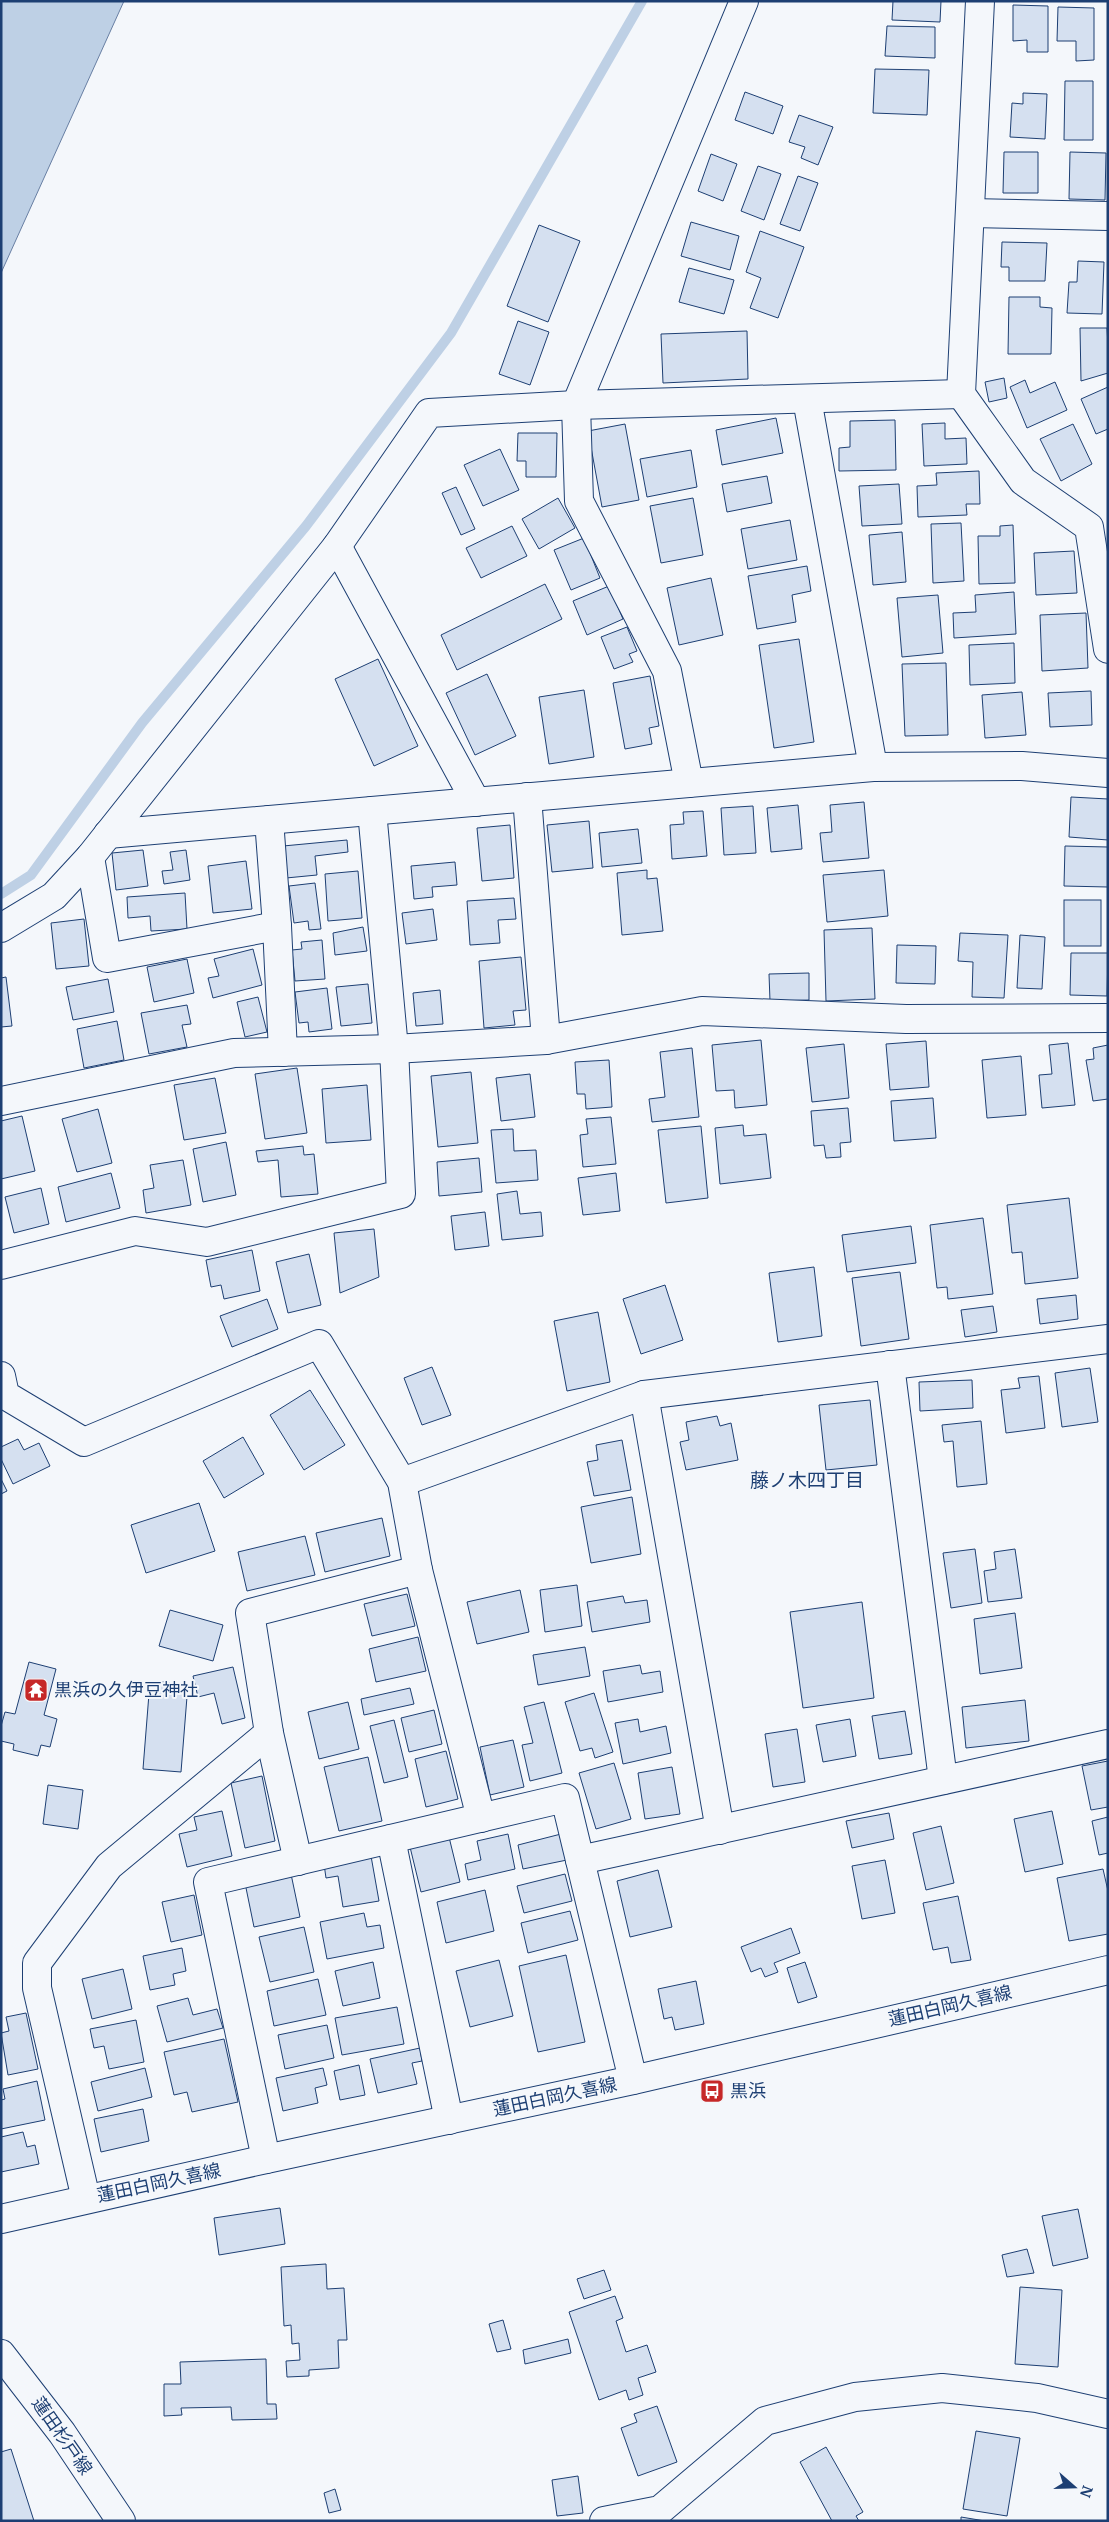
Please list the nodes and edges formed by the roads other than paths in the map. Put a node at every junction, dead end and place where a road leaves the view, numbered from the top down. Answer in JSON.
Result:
{"nodes":[{"id":1,"x":744,"y":1,"type":"edge"},
{"id":2,"x":980,"y":1,"type":"edge"},
{"id":3,"x":970,"y":214,"type":"junction"},
{"id":4,"x":1108,"y":216,"type":"edge"},
{"id":5,"x":961,"y":394,"type":"junction"},
{"id":6,"x":807,"y":399,"type":"junction"},
{"id":7,"x":576,"y":405,"type":"junction"},
{"id":8,"x":337,"y":546,"type":"junction"},
{"id":9,"x":1108,"y":649,"type":"edge"},
{"id":10,"x":873,"y":767,"type":"junction"},
{"id":11,"x":1108,"y":773,"type":"edge"},
{"id":12,"x":689,"y":783,"type":"junction"},
{"id":13,"x":527,"y":797,"type":"junction"},
{"id":14,"x":476,"y":802,"type":"junction"},
{"id":15,"x":372,"y":811,"type":"junction"},
{"id":16,"x":269,"y":820,"type":"junction"},
{"id":17,"x":108,"y":834,"type":"junction"},
{"id":18,"x":90,"y":857,"type":"junction"},
{"id":19,"x":277,"y":926,"type":"junction"},
{"id":20,"x":1,"y":928,"type":"edge"},
{"id":21,"x":1108,"y":1018,"type":"edge"},
{"id":22,"x":546,"y":1040,"type":"junction"},
{"id":23,"x":394,"y":1049,"type":"junction"},
{"id":24,"x":283,"y":1052,"type":"junction"},
{"id":25,"x":1,"y":1101,"type":"edge"},
{"id":26,"x":1,"y":1264,"type":"edge"},
{"id":27,"x":1108,"y":1339,"type":"edge"},
{"id":28,"x":890,"y":1365,"type":"junction"},
{"id":29,"x":3,"y":1389,"type":"edge"},
{"id":30,"x":644,"y":1395,"type":"junction"},
{"id":31,"x":402,"y":1482,"type":"junction"},
{"id":32,"x":418,"y":1570,"type":"junction"},
{"id":33,"x":269,"y":1734,"type":"junction"},
{"id":34,"x":1108,"y":1744,"type":"edge"},
{"id":35,"x":943,"y":1780,"type":"junction"},
{"id":36,"x":481,"y":1818,"type":"junction"},
{"id":37,"x":720,"y":1830,"type":"junction"},
{"id":38,"x":391,"y":1839,"type":"junction"},
{"id":39,"x":580,"y":1860,"type":"junction"},
{"id":40,"x":298,"y":1861,"type":"junction"},
{"id":41,"x":1108,"y":1970,"type":"edge"},
{"id":42,"x":633,"y":2080,"type":"junction"},
{"id":43,"x":449,"y":2120,"type":"junction"},
{"id":44,"x":266,"y":2159,"type":"junction"},
{"id":45,"x":86,"y":2199,"type":"junction"},
{"id":46,"x":1,"y":2219,"type":"edge"},
{"id":47,"x":1,"y":2354,"type":"edge"},
{"id":48,"x":1108,"y":2414,"type":"edge"},
{"id":49,"x":121,"y":2521,"type":"edge"},
{"id":50,"x":604,"y":2521,"type":"edge"}],
"edges":[{"from":1,"to":7,"type":"street"},
{"from":2,"to":3,"type":"street"},
{"from":3,"to":4,"type":"street"},
{"from":3,"to":5,"type":"street"},
{"from":5,"to":6,"type":"street"},
{"from":5,"to":9,"type":"street"},
{"from":6,"to":7,"type":"street"},
{"from":6,"to":10,"type":"street"},
{"from":7,"to":8,"type":"street"},
{"from":7,"to":12,"type":"street"},
{"from":8,"to":14,"type":"street"},
{"from":8,"to":17,"type":"street"},
{"from":10,"to":11,"type":"street"},
{"from":10,"to":12,"type":"street"},
{"from":12,"to":13,"type":"street"},
{"from":13,"to":14,"type":"street"},
{"from":13,"to":22,"type":"street"},
{"from":14,"to":15,"type":"street"},
{"from":15,"to":16,"type":"street"},
{"from":15,"to":23,"type":"street"},
{"from":16,"to":17,"type":"street"},
{"from":16,"to":19,"type":"street"},
{"from":17,"to":18,"type":"street"},
{"from":18,"to":19,"type":"street"},
{"from":18,"to":20,"type":"street"},
{"from":19,"to":24,"type":"street"},
{"from":21,"to":22,"type":"street"},
{"from":22,"to":23,"type":"street"},
{"from":23,"to":24,"type":"street"},
{"from":23,"to":26,"type":"street"},
{"from":24,"to":25,"type":"street"},
{"from":27,"to":28,"type":"street"},
{"from":28,"to":30,"type":"street"},
{"from":28,"to":35,"type":"street"},
{"from":29,"to":31,"type":"street"},
{"from":30,"to":31,"type":"street"},
{"from":30,"to":37,"type":"street"},
{"from":31,"to":32,"type":"street"},
{"from":32,"to":33,"type":"street"},
{"from":32,"to":36,"type":"street"},
{"from":33,"to":40,"type":"street"},
{"from":33,"to":45,"type":"street"},
{"from":34,"to":35,"type":"street"},
{"from":35,"to":37,"type":"street"},
{"from":36,"to":38,"type":"street"},
{"from":36,"to":39,"type":"street"},
{"from":37,"to":39,"type":"street"},
{"from":38,"to":40,"type":"street"},
{"from":38,"to":43,"type":"street"},
{"from":39,"to":42,"type":"street"},
{"from":40,"to":44,"type":"street"},
{"from":41,"to":42,"type":"street","name":"蓮田白岡久喜線"},
{"from":42,"to":43,"type":"street","name":"蓮田白岡久喜線"},
{"from":43,"to":44,"type":"street","name":"蓮田白岡久喜線"},
{"from":44,"to":45,"type":"street","name":"蓮田白岡久喜線"},
{"from":45,"to":46,"type":"street","name":"蓮田白岡久喜線"},
{"from":47,"to":49,"type":"street","name":"蓮田杉戸線"},
{"from":48,"to":50,"type":"street"}]}
